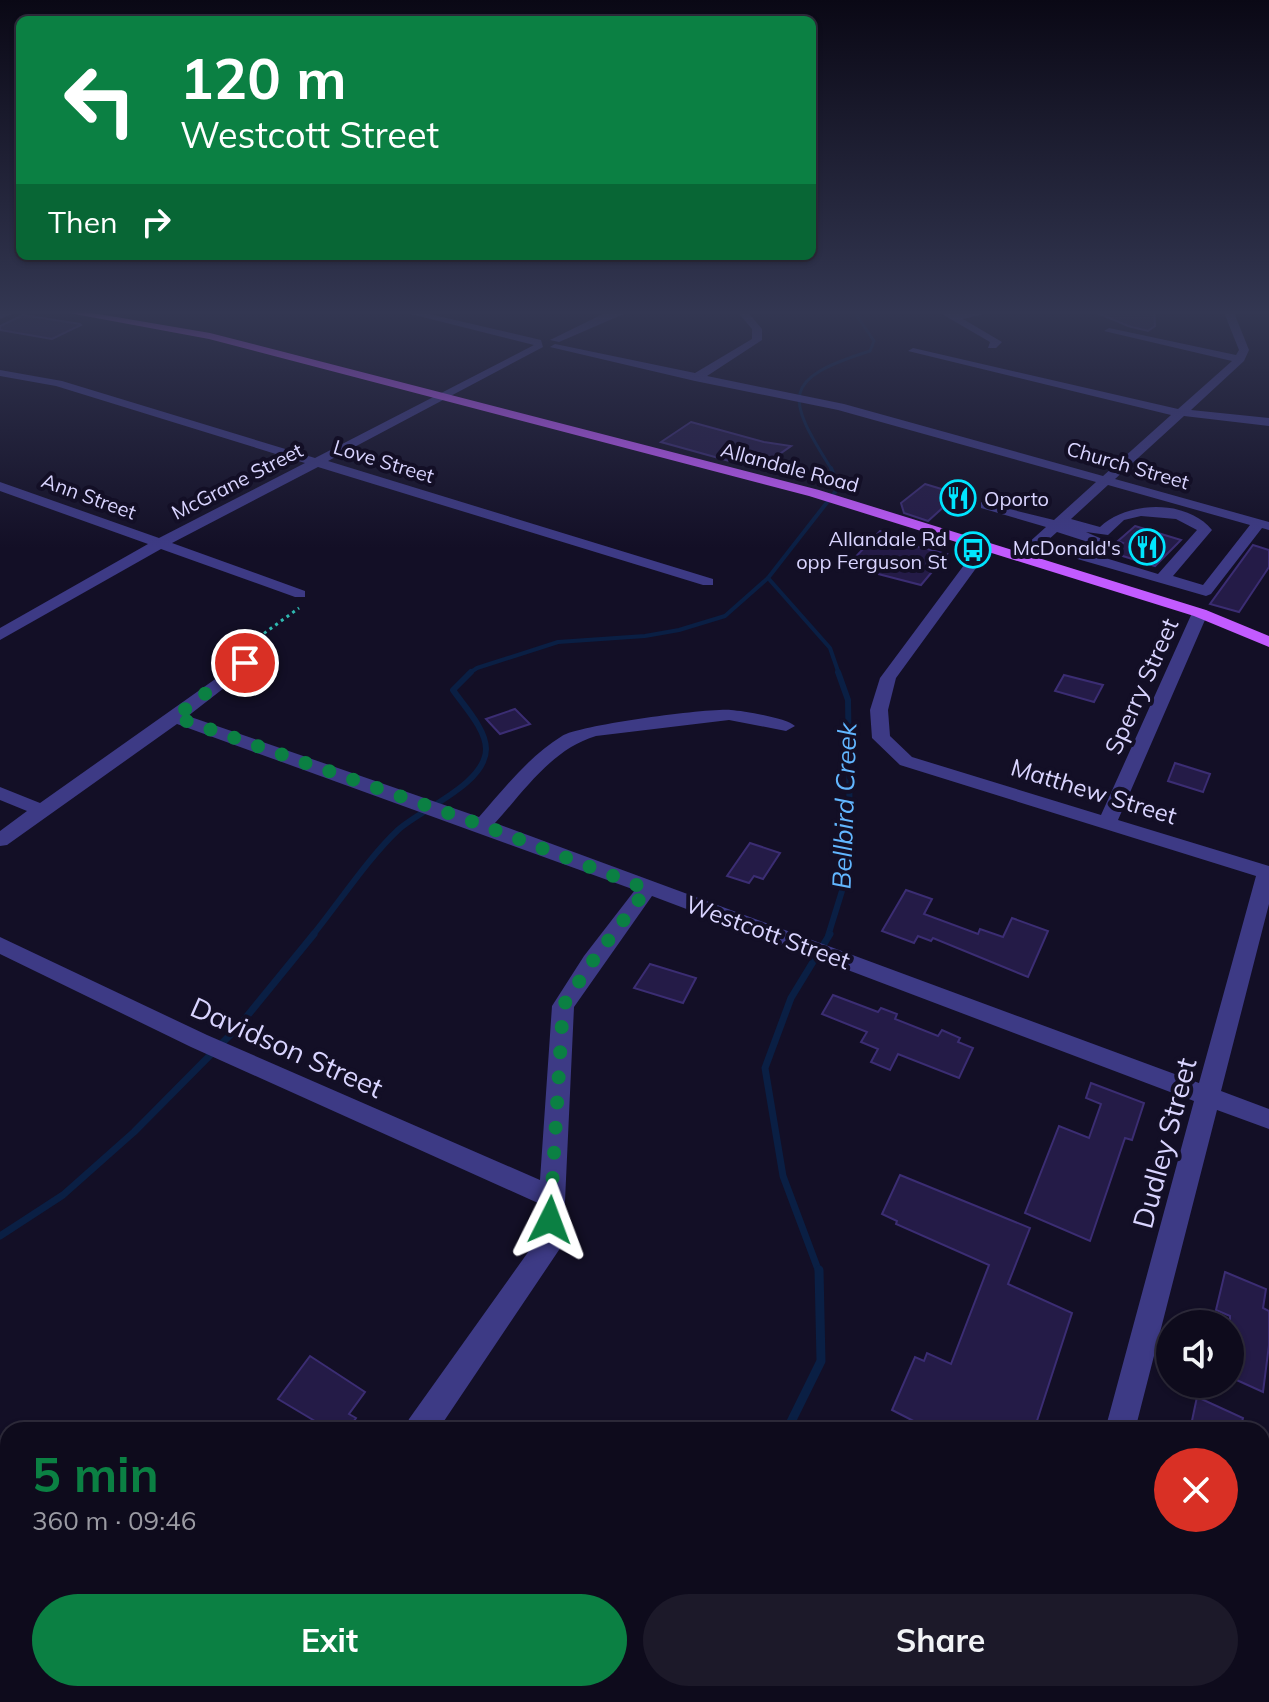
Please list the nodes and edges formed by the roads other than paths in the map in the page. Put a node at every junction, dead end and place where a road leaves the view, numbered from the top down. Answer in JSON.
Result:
{"nodes":[{"id":1,"x":80,"y":389,"type":"edge"},
{"id":2,"x":414,"y":389,"type":"edge"},
{"id":3,"x":457,"y":389,"type":"edge"},
{"id":4,"x":755,"y":389,"type":"edge"},
{"id":5,"x":1081,"y":389,"type":"edge"},
{"id":6,"x":1206,"y":389,"type":"edge"},
{"id":7,"x":443,"y":397,"type":"junction"},
{"id":8,"x":1180,"y":412,"type":"junction"},
{"id":9,"x":1269,"y":422,"type":"edge"},
{"id":10,"x":319,"y":461,"type":"junction"},
{"id":11,"x":1106,"y":480,"type":"junction"},
{"id":12,"x":7,"y":488,"type":"edge"},
{"id":13,"x":0,"y":498,"type":"edge"},
{"id":14,"x":1175,"y":499,"type":"junction"},
{"id":15,"x":986,"y":505,"type":"dead end"},
{"id":16,"x":1145,"y":514,"type":"junction"},
{"id":17,"x":1196,"y":521,"type":"junction"},
{"id":18,"x":1057,"y":524,"type":"junction"},
{"id":19,"x":1264,"y":524,"type":"edge"},
{"id":20,"x":1099,"y":536,"type":"junction"},
{"id":21,"x":159,"y":544,"type":"junction"},
{"id":22,"x":1021,"y":557,"type":"junction"},
{"id":23,"x":975,"y":560,"type":"dead end"},
{"id":24,"x":1160,"y":578,"type":"junction"},
{"id":25,"x":708,"y":582,"type":"dead end"},
{"id":26,"x":300,"y":594,"type":"road end"},
{"id":27,"x":1168,"y":603,"type":"junction"},
{"id":28,"x":1200,"y":613,"type":"junction"},
{"id":29,"x":0,"y":635,"type":"edge"},
{"id":30,"x":1269,"y":642,"type":"edge"},
{"id":31,"x":245,"y":663,"type":"road end"},
{"id":32,"x":175,"y":717,"type":"junction"},
{"id":33,"x":786,"y":726,"type":"dead end"},
{"id":34,"x":0,"y":793,"type":"edge"},
{"id":35,"x":41,"y":810,"type":"junction"},
{"id":36,"x":1108,"y":821,"type":"junction"},
{"id":37,"x":482,"y":825,"type":"junction"},
{"id":38,"x":0,"y":840,"type":"edge"},
{"id":39,"x":1267,"y":872,"type":"joint"},
{"id":40,"x":647,"y":889,"type":"junction"},
{"id":41,"x":0,"y":945,"type":"edge"},
{"id":42,"x":1207,"y":1095,"type":"junction"},
{"id":43,"x":1269,"y":1119,"type":"edge"},
{"id":44,"x":552,"y":1197,"type":"junction"},
{"id":45,"x":426,"y":1422,"type":"edge"},
{"id":46,"x":1122,"y":1422,"type":"edge"}],
"edges":[{"from":1,"to":10,"type":"street","name":"Love Street"},
{"from":2,"to":7,"type":"main road","name":"Allandale Road"},
{"from":3,"to":7,"type":"street","name":"McGrane Street"},
{"from":4,"to":11,"type":"street","name":"Church Street"},
{"from":5,"to":8,"type":"street"},
{"from":6,"to":8,"type":"street"},
{"from":7,"to":10,"type":"street","name":"McGrane Street"},
{"from":7,"to":22,"type":"main road","name":"Allandale Road"},
{"from":8,"to":9,"type":"street"},
{"from":8,"to":11,"type":"street"},
{"from":10,"to":21,"type":"street","name":"McGrane Street"},
{"from":10,"to":25,"type":"street","name":"Love Street"},
{"from":11,"to":14,"type":"street","name":"Church Street"},
{"from":11,"to":18,"type":"street"},
{"from":12,"to":13,"type":"street"},
{"from":12,"to":21,"type":"street","name":"Ann Street"},
{"from":14,"to":16,"type":"street"},
{"from":14,"to":17,"type":"street","name":"Church Street"},
{"from":15,"to":18,"type":"street"},
{"from":16,"to":17,"type":"street"},
{"from":16,"to":20,"type":"street"},
{"from":17,"to":19,"type":"street","name":"Church Street"},
{"from":17,"to":24,"type":"street"},
{"from":18,"to":20,"type":"street"},
{"from":18,"to":22,"type":"street"},
{"from":19,"to":24,"type":"street"},
{"from":20,"to":24,"type":"street"},
{"from":21,"to":26,"type":"street","name":"Ann Street"},
{"from":21,"to":29,"type":"street","name":"McGrane Street"},
{"from":22,"to":27,"type":"main road","name":"Allandale Road"},
{"from":23,"to":36,"type":"street","name":"Matthew Street"},
{"from":24,"to":27,"type":"street"},
{"from":27,"to":28,"type":"main road","name":"Allandale Road"},
{"from":28,"to":30,"type":"main road","name":"Allandale Road"},
{"from":28,"to":36,"type":"street","name":"Sperry Street"},
{"from":31,"to":32,"type":"street"},
{"from":32,"to":35,"type":"street"},
{"from":32,"to":37,"type":"street","name":"Westcott Street"},
{"from":33,"to":37,"type":"street"},
{"from":34,"to":35,"type":"street"},
{"from":35,"to":38,"type":"street"},
{"from":36,"to":39,"type":"street","name":"Matthew Street"},
{"from":37,"to":40,"type":"street","name":"Westcott Street"},
{"from":39,"to":42,"type":"street","name":"Dudley Street"},
{"from":40,"to":42,"type":"street","name":"Westcott Street"},
{"from":40,"to":44,"type":"street"},
{"from":41,"to":44,"type":"street","name":"Davidson Street"},
{"from":42,"to":43,"type":"street","name":"Westcott Street"},
{"from":42,"to":46,"type":"street","name":"Dudley Street"},
{"from":44,"to":45,"type":"street"}]}
